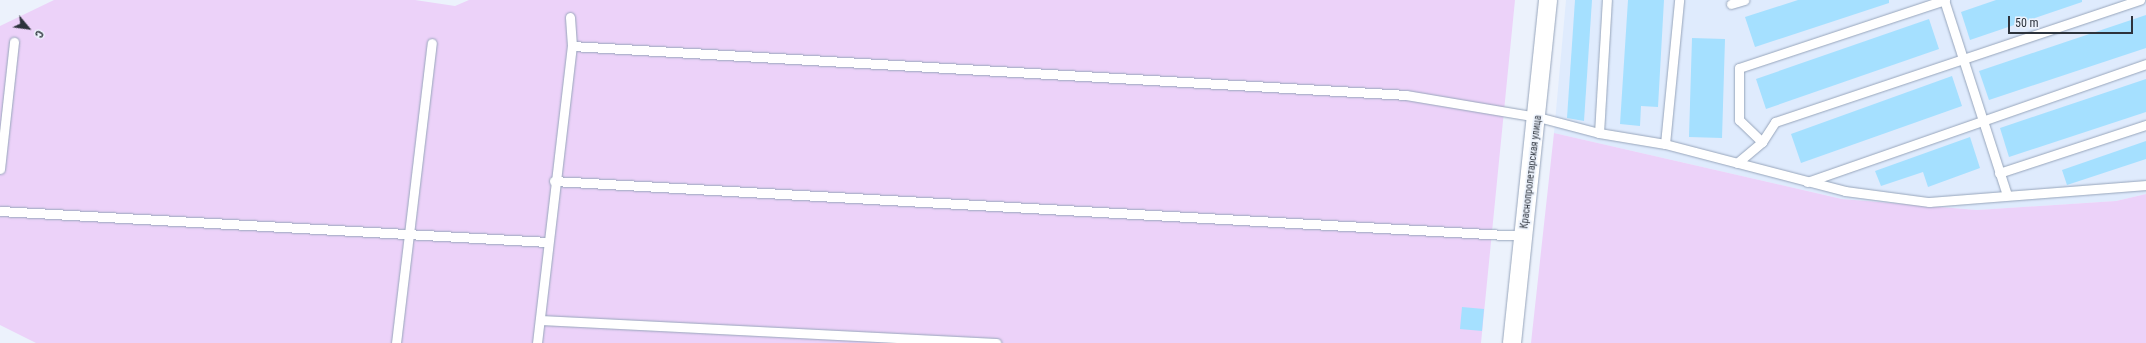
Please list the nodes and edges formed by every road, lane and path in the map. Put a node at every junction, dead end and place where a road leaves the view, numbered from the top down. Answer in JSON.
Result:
{"nodes":[{"id":1,"x":1548,"y":0,"type":"edge"},
{"id":2,"x":1607,"y":0,"type":"edge"},
{"id":3,"x":1679,"y":0,"type":"edge"},
{"id":4,"x":1744,"y":0,"type":"edge"},
{"id":5,"x":1945,"y":0,"type":"edge"},
{"id":6,"x":2140,"y":0,"type":"edge"},
{"id":7,"x":1731,"y":4,"type":"dead end"},
{"id":8,"x":570,"y":17,"type":"dead end"},
{"id":9,"x":14,"y":42,"type":"dead end"},
{"id":10,"x":432,"y":43,"type":"dead end"},
{"id":11,"x":572,"y":46,"type":"junction"},
{"id":12,"x":1963,"y":59,"type":"junction"},
{"id":13,"x":2146,"y":64,"type":"edge"},
{"id":14,"x":1538,"y":117,"type":"junction"},
{"id":15,"x":1982,"y":120,"type":"junction"},
{"id":16,"x":2146,"y":126,"type":"edge"},
{"id":17,"x":1599,"y":133,"type":"junction"},
{"id":18,"x":1762,"y":142,"type":"junction"},
{"id":19,"x":1665,"y":144,"type":"junction"},
{"id":20,"x":1737,"y":163,"type":"junction"},
{"id":21,"x":0,"y":169,"type":"edge"},
{"id":22,"x":1999,"y":173,"type":"junction"},
{"id":23,"x":554,"y":181,"type":"junction"},
{"id":24,"x":1807,"y":182,"type":"junction"},
{"id":25,"x":2146,"y":185,"type":"edge"},
{"id":26,"x":2007,"y":195,"type":"junction"},
{"id":27,"x":0,"y":211,"type":"edge"},
{"id":28,"x":408,"y":234,"type":"junction"},
{"id":29,"x":1523,"y":236,"type":"junction"},
{"id":30,"x":548,"y":242,"type":"junction"},
{"id":31,"x":540,"y":320,"type":"junction"},
{"id":32,"x":396,"y":343,"type":"edge"},
{"id":33,"x":537,"y":343,"type":"edge"},
{"id":34,"x":996,"y":343,"type":"edge"},
{"id":35,"x":1512,"y":343,"type":"edge"}],
"edges":[{"from":1,"to":14,"type":"street","name":"Краснопролетарская улица"},
{"from":2,"to":17,"type":"lane"},
{"from":3,"to":19,"type":"lane"},
{"from":4,"to":7,"type":"lane"},
{"from":5,"to":12,"type":"lane"},
{"from":5,"to":18,"type":"lane"},
{"from":6,"to":12,"type":"lane"},
{"from":8,"to":11,"type":"lane"},
{"from":9,"to":21,"type":"lane"},
{"from":10,"to":28,"type":"lane"},
{"from":11,"to":14,"type":"lane"},
{"from":11,"to":23,"type":"lane"},
{"from":12,"to":15,"type":"lane"},
{"from":12,"to":18,"type":"lane"},
{"from":13,"to":15,"type":"lane"},
{"from":14,"to":17,"type":"lane"},
{"from":14,"to":29,"type":"street","name":"Краснопролетарская улица"},
{"from":15,"to":22,"type":"lane"},
{"from":15,"to":24,"type":"lane"},
{"from":16,"to":22,"type":"lane"},
{"from":17,"to":19,"type":"lane"},
{"from":18,"to":20,"type":"lane"},
{"from":19,"to":20,"type":"lane"},
{"from":20,"to":24,"type":"lane"},
{"from":22,"to":26,"type":"lane"},
{"from":23,"to":29,"type":"lane"},
{"from":23,"to":30,"type":"lane"},
{"from":24,"to":26,"type":"lane"},
{"from":25,"to":26,"type":"lane"},
{"from":27,"to":28,"type":"lane"},
{"from":28,"to":30,"type":"lane"},
{"from":28,"to":32,"type":"lane"},
{"from":29,"to":35,"type":"street","name":"Краснопролетарская улица"},
{"from":30,"to":31,"type":"lane"},
{"from":31,"to":33,"type":"lane"},
{"from":31,"to":34,"type":"lane"}]}
